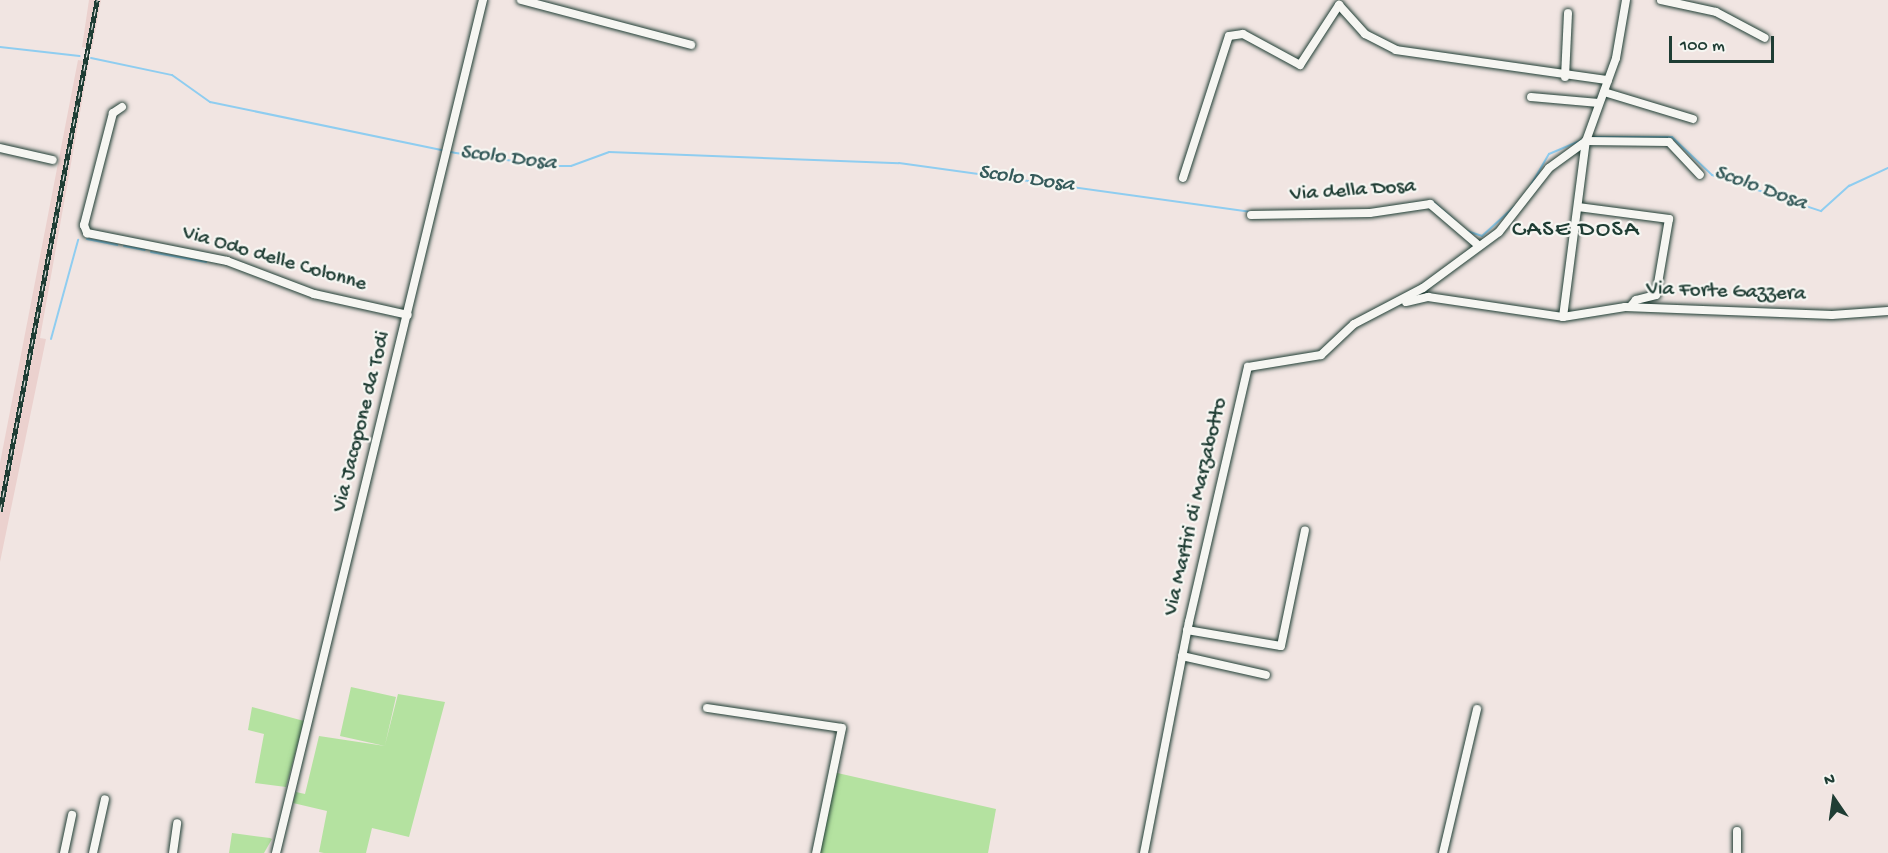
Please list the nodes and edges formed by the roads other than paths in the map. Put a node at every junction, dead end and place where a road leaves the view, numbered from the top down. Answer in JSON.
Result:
{"nodes":[{"id":1,"x":483,"y":0,"type":"edge"},
{"id":2,"x":521,"y":0,"type":"edge"},
{"id":3,"x":1626,"y":0,"type":"edge"},
{"id":4,"x":1661,"y":0,"type":"edge"},
{"id":5,"x":1568,"y":13,"type":"dead end"},
{"id":6,"x":1765,"y":38,"type":"dead end"},
{"id":7,"x":691,"y":45,"type":"dead end"},
{"id":8,"x":1565,"y":76,"type":"junction"},
{"id":9,"x":1608,"y":80,"type":"junction"},
{"id":10,"x":1604,"y":92,"type":"junction"},
{"id":11,"x":1531,"y":97,"type":"dead end"},
{"id":12,"x":1599,"y":103,"type":"junction"},
{"id":13,"x":122,"y":107,"type":"dead end"},
{"id":14,"x":1693,"y":119,"type":"dead end"},
{"id":15,"x":1586,"y":141,"type":"junction"},
{"id":16,"x":0,"y":148,"type":"edge"},
{"id":17,"x":1577,"y":150,"type":"junction"},
{"id":18,"x":1585,"y":158,"type":"junction"},
{"id":19,"x":53,"y":160,"type":"dead end"},
{"id":20,"x":1700,"y":175,"type":"dead end"},
{"id":21,"x":1183,"y":178,"type":"dead end"},
{"id":22,"x":1578,"y":207,"type":"junction"},
{"id":23,"x":1251,"y":216,"type":"dead end"},
{"id":24,"x":1478,"y":245,"type":"junction"},
{"id":25,"x":1423,"y":288,"type":"junction"},
{"id":26,"x":1423,"y":297,"type":"junction"},
{"id":27,"x":1398,"y":304,"type":"junction"},
{"id":28,"x":1630,"y":307,"type":"junction"},
{"id":29,"x":1888,"y":311,"type":"edge"},
{"id":30,"x":408,"y":315,"type":"junction"},
{"id":31,"x":1563,"y":317,"type":"junction"},
{"id":32,"x":1305,"y":530,"type":"dead end"},
{"id":33,"x":1187,"y":630,"type":"junction"},
{"id":34,"x":1182,"y":656,"type":"junction"},
{"id":35,"x":1266,"y":675,"type":"dead end"},
{"id":36,"x":706,"y":708,"type":"dead end"},
{"id":37,"x":1477,"y":709,"type":"dead end"},
{"id":38,"x":105,"y":799,"type":"dead end"},
{"id":39,"x":72,"y":815,"type":"dead end"},
{"id":40,"x":177,"y":823,"type":"dead end"},
{"id":41,"x":1737,"y":831,"type":"dead end"},
{"id":42,"x":64,"y":853,"type":"edge"},
{"id":43,"x":93,"y":853,"type":"edge"},
{"id":44,"x":173,"y":853,"type":"edge"},
{"id":45,"x":276,"y":853,"type":"edge"},
{"id":46,"x":816,"y":853,"type":"edge"},
{"id":47,"x":1144,"y":853,"type":"edge"},
{"id":48,"x":1443,"y":853,"type":"edge"},
{"id":49,"x":1737,"y":853,"type":"edge"}],
"edges":[{"from":1,"to":30,"type":"street","name":"Via Jacopone da Todi"},
{"from":2,"to":7,"type":"street"},
{"from":3,"to":9,"type":"street"},
{"from":4,"to":6,"type":"street"},
{"from":5,"to":8,"type":"street"},
{"from":8,"to":9,"type":"street"},
{"from":8,"to":21,"type":"street"},
{"from":9,"to":10,"type":"street"},
{"from":10,"to":12,"type":"street"},
{"from":10,"to":14,"type":"street"},
{"from":11,"to":12,"type":"street"},
{"from":12,"to":15,"type":"street"},
{"from":13,"to":30,"type":"street","name":"Via Odo delle Colonne"},
{"from":15,"to":17,"type":"street","name":"Via Martiri di Marzabotto"},
{"from":15,"to":18,"type":"street"},
{"from":15,"to":20,"type":"street"},
{"from":16,"to":19,"type":"street"},
{"from":17,"to":18,"type":"street"},
{"from":17,"to":24,"type":"street","name":"Via Martiri di Marzabotto"},
{"from":18,"to":22,"type":"street"},
{"from":22,"to":28,"type":"street"},
{"from":22,"to":31,"type":"street"},
{"from":23,"to":24,"type":"street","name":"Via della Dosa"},
{"from":24,"to":25,"type":"street","name":"Via Martiri di Marzabotto"},
{"from":25,"to":26,"type":"street"},
{"from":25,"to":27,"type":"street","name":"Via Martiri di Marzabotto"},
{"from":26,"to":27,"type":"street"},
{"from":26,"to":31,"type":"street","name":"Via Forte Gazzera"},
{"from":27,"to":33,"type":"street","name":"Via Martiri di Marzabotto"},
{"from":28,"to":29,"type":"street","name":"Via Forte Gazzera"},
{"from":28,"to":31,"type":"street","name":"Via Forte Gazzera"},
{"from":30,"to":45,"type":"street","name":"Via Jacopone da Todi"},
{"from":32,"to":33,"type":"street"},
{"from":33,"to":34,"type":"street","name":"Via Martiri di Marzabotto"},
{"from":34,"to":35,"type":"street"},
{"from":34,"to":47,"type":"street","name":"Via Martiri di Marzabotto"},
{"from":36,"to":46,"type":"street"},
{"from":37,"to":48,"type":"street"},
{"from":38,"to":43,"type":"street"},
{"from":39,"to":42,"type":"street"},
{"from":40,"to":44,"type":"street"},
{"from":41,"to":49,"type":"street"}]}
